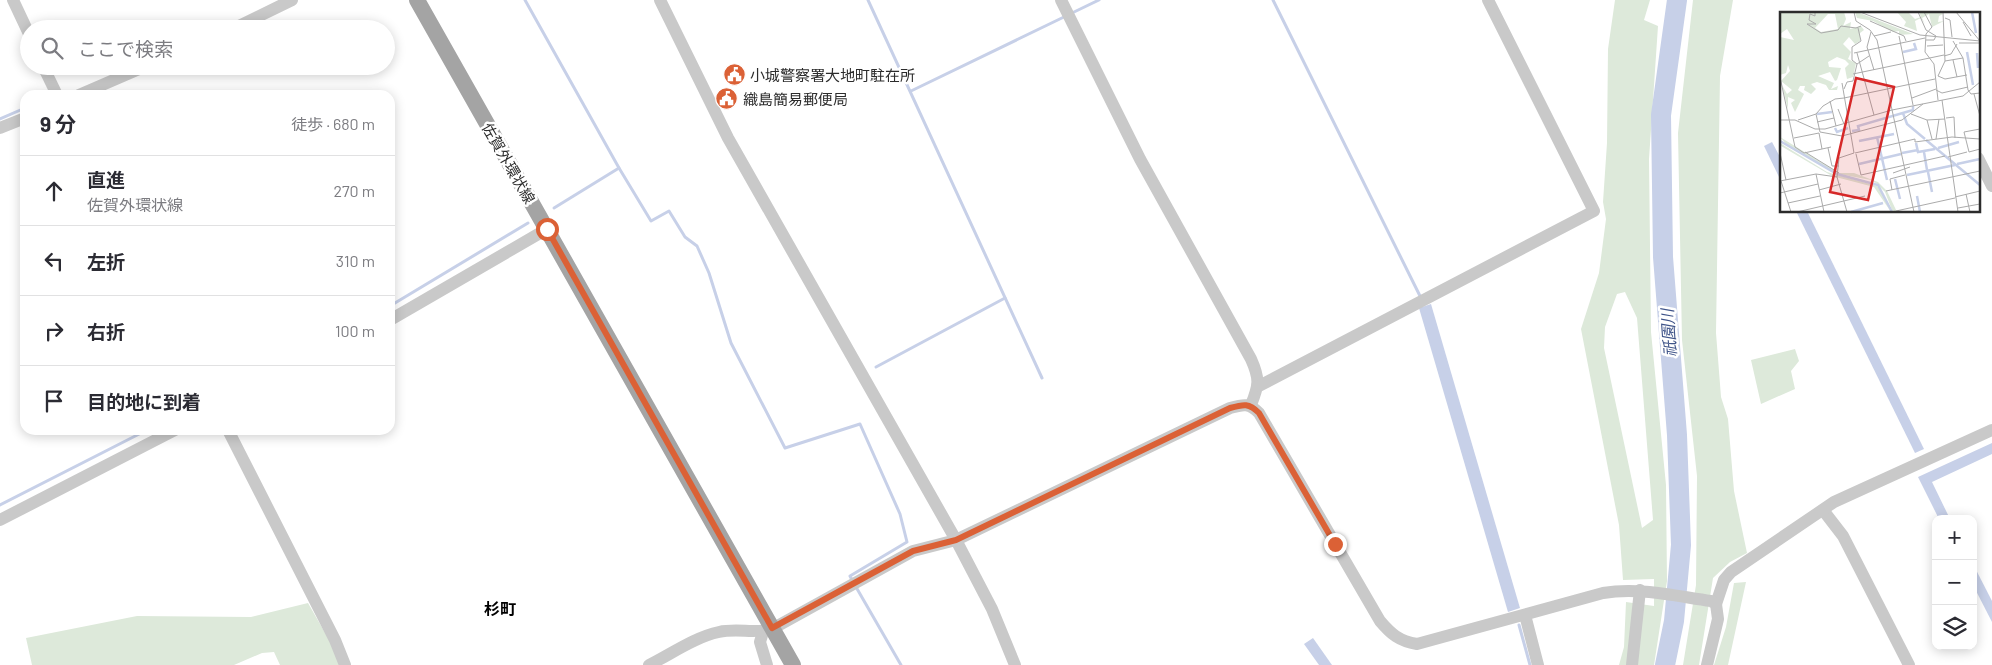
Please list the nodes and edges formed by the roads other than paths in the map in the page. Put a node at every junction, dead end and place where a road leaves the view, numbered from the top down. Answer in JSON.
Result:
{"nodes":[{"id":1,"x":13,"y":0,"type":"edge"},
{"id":2,"x":292,"y":0,"type":"edge"},
{"id":3,"x":418,"y":0,"type":"edge"},
{"id":4,"x":660,"y":0,"type":"edge"},
{"id":5,"x":1488,"y":0,"type":"edge"},
{"id":6,"x":1063,"y":4,"type":"edge"},
{"id":7,"x":22,"y":20,"type":"edge"},
{"id":8,"x":252,"y":20,"type":"edge"},
{"id":9,"x":47,"y":75,"type":"edge"},
{"id":10,"x":125,"y":75,"type":"edge"},
{"id":11,"x":55,"y":90,"type":"edge"},
{"id":12,"x":91,"y":90,"type":"edge"},
{"id":13,"x":20,"y":120,"type":"edge"},
{"id":14,"x":0,"y":128,"type":"edge"},
{"id":15,"x":1980,"y":162,"type":"edge"},
{"id":16,"x":1992,"y":186,"type":"edge"},
{"id":17,"x":547,"y":229,"type":"junction"},
{"id":18,"x":395,"y":317,"type":"edge"},
{"id":19,"x":1259,"y":386,"type":"junction"},
{"id":20,"x":1251,"y":405,"type":"junction"},
{"id":21,"x":1992,"y":430,"type":"edge"},
{"id":22,"x":165,"y":435,"type":"edge"},
{"id":23,"x":231,"y":435,"type":"edge"},
{"id":24,"x":1823,"y":510,"type":"junction"},
{"id":25,"x":0,"y":520,"type":"edge"},
{"id":26,"x":956,"y":540,"type":"junction"},
{"id":27,"x":1640,"y":590,"type":"junction"},
{"id":28,"x":1713,"y":603,"type":"junction"},
{"id":29,"x":1525,"y":615,"type":"junction"},
{"id":30,"x":768,"y":630,"type":"junction"},
{"id":31,"x":345,"y":665,"type":"edge"},
{"id":32,"x":649,"y":665,"type":"edge"},
{"id":33,"x":767,"y":665,"type":"edge"},
{"id":34,"x":793,"y":665,"type":"edge"},
{"id":35,"x":1015,"y":665,"type":"edge"},
{"id":36,"x":1538,"y":665,"type":"edge"},
{"id":37,"x":1632,"y":665,"type":"edge"},
{"id":38,"x":1707,"y":665,"type":"edge"},
{"id":39,"x":1909,"y":665,"type":"edge"}],
"edges":[{"from":1,"to":7,"type":"street"},
{"from":2,"to":8,"type":"street"},
{"from":3,"to":17,"type":"main road","name":"佐賀外環状線"},
{"from":4,"to":26,"type":"street"},
{"from":5,"to":19,"type":"street"},
{"from":6,"to":19,"type":"street"},
{"from":9,"to":11,"type":"street"},
{"from":10,"to":12,"type":"street"},
{"from":13,"to":14,"type":"street"},
{"from":15,"to":16,"type":"street"},
{"from":17,"to":18,"type":"street"},
{"from":17,"to":30,"type":"main road","name":"佐賀外環状線"},
{"from":19,"to":20,"type":"street"},
{"from":20,"to":26,"type":"street"},
{"from":20,"to":29,"type":"street"},
{"from":21,"to":24,"type":"street"},
{"from":22,"to":25,"type":"street"},
{"from":23,"to":31,"type":"street"},
{"from":24,"to":28,"type":"street"},
{"from":24,"to":39,"type":"street"},
{"from":26,"to":30,"type":"street"},
{"from":26,"to":35,"type":"street"},
{"from":27,"to":28,"type":"street"},
{"from":27,"to":29,"type":"street"},
{"from":27,"to":37,"type":"street"},
{"from":28,"to":38,"type":"street"},
{"from":29,"to":36,"type":"street"},
{"from":30,"to":32,"type":"street"},
{"from":30,"to":33,"type":"street"},
{"from":30,"to":34,"type":"main road","name":"佐賀外環状線"}]}
